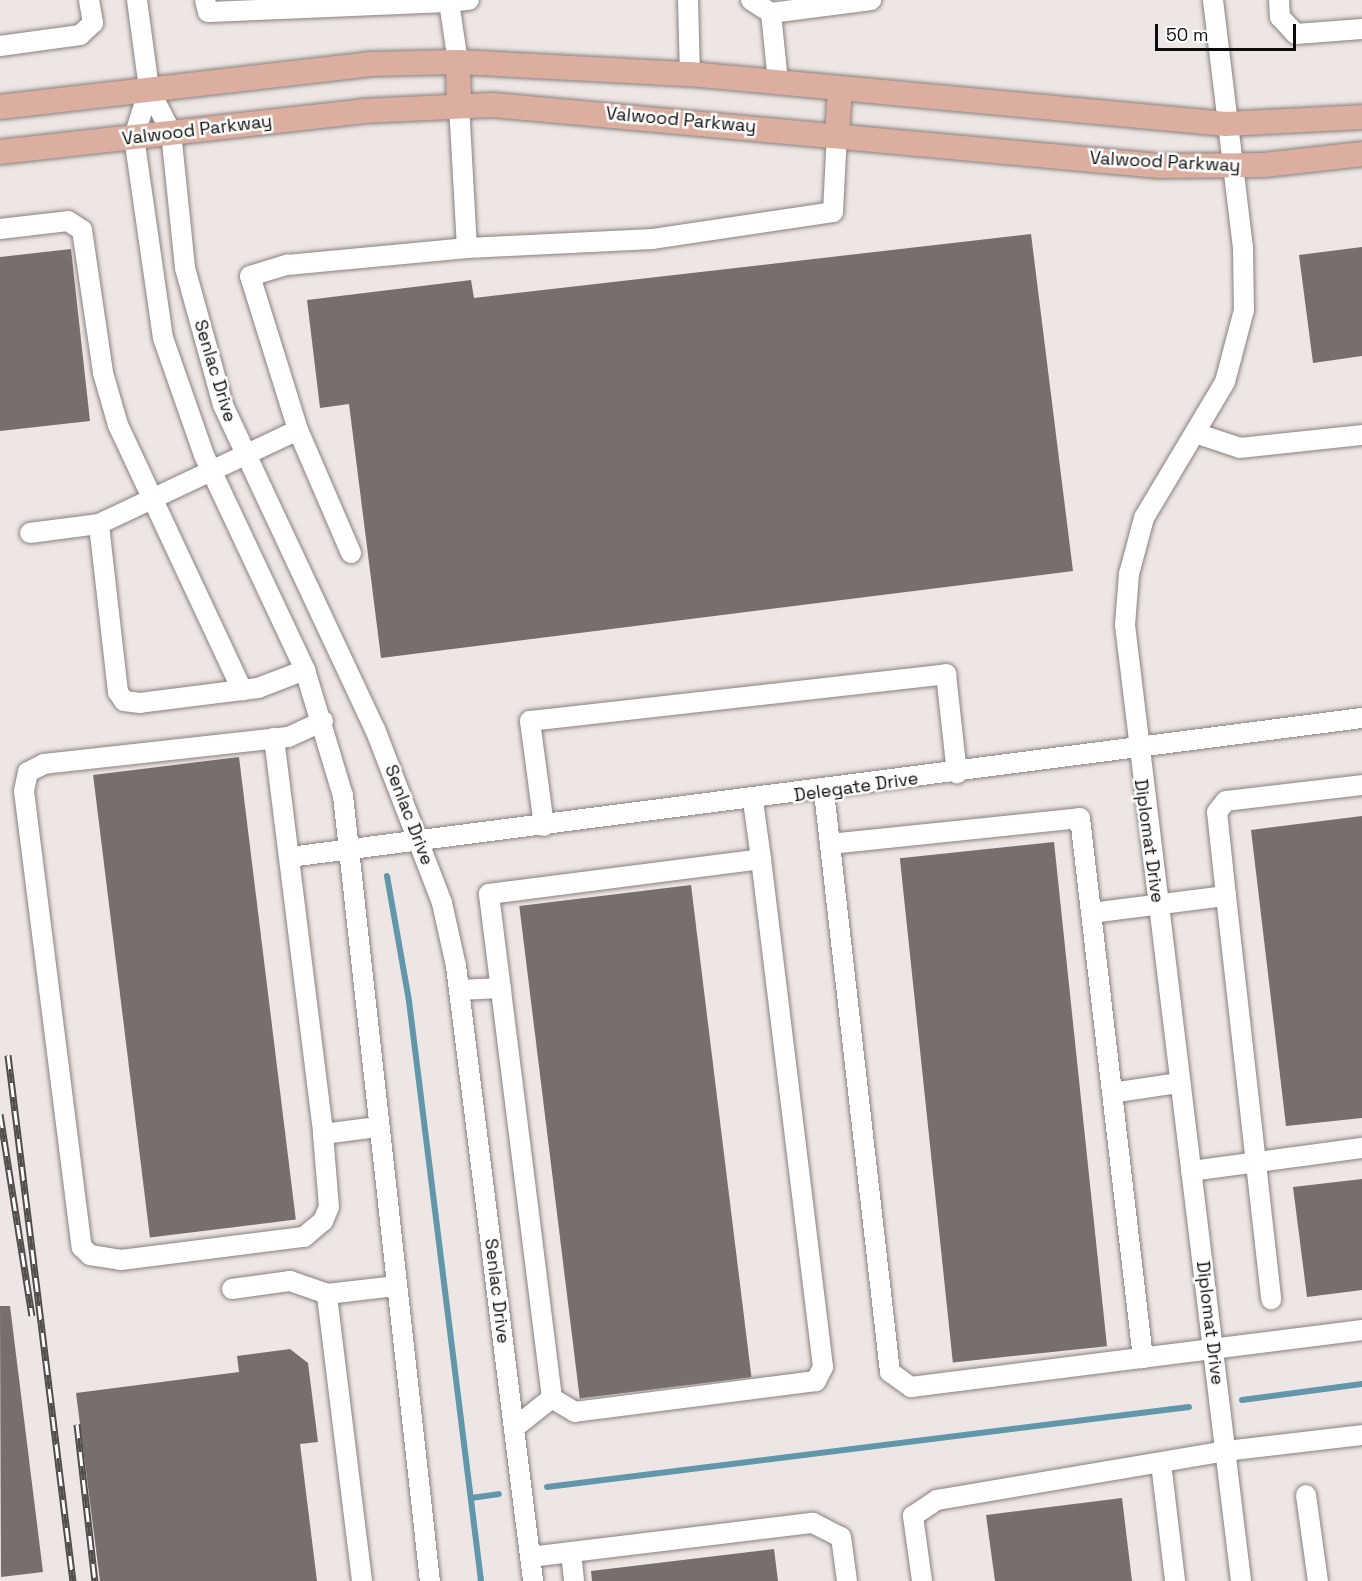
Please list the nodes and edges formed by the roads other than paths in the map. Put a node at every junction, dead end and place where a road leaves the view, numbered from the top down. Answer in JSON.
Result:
{"nodes":[{"id":1,"x":89,"y":0,"type":"edge"},
{"id":2,"x":137,"y":0,"type":"edge"},
{"id":3,"x":205,"y":0,"type":"edge"},
{"id":4,"x":469,"y":0,"type":"edge"},
{"id":5,"x":688,"y":0,"type":"edge"},
{"id":6,"x":751,"y":0,"type":"edge"},
{"id":7,"x":871,"y":0,"type":"edge"},
{"id":8,"x":1213,"y":0,"type":"edge"},
{"id":9,"x":1279,"y":0,"type":"edge"},
{"id":10,"x":449,"y":2,"type":"junction"},
{"id":11,"x":771,"y":13,"type":"junction"},
{"id":12,"x":1362,"y":29,"type":"edge"},
{"id":13,"x":0,"y":46,"type":"edge"},
{"id":14,"x":458,"y":62,"type":"junction"},
{"id":15,"x":690,"y":74,"type":"junction"},
{"id":16,"x":778,"y":82,"type":"junction"},
{"id":17,"x":149,"y":89,"type":"junction"},
{"id":18,"x":840,"y":89,"type":"junction"},
{"id":19,"x":459,"y":105,"type":"junction"},
{"id":20,"x":0,"y":107,"type":"edge"},
{"id":21,"x":1362,"y":117,"type":"edge"},
{"id":22,"x":1226,"y":124,"type":"junction"},
{"id":23,"x":171,"y":132,"type":"junction"},
{"id":24,"x":837,"y":134,"type":"junction"},
{"id":25,"x":134,"y":137,"type":"junction"},
{"id":26,"x":0,"y":152,"type":"edge"},
{"id":27,"x":1362,"y":154,"type":"edge"},
{"id":28,"x":1231,"y":167,"type":"junction"},
{"id":29,"x":0,"y":228,"type":"edge"},
{"id":30,"x":467,"y":248,"type":"junction"},
{"id":31,"x":298,"y":430,"type":"junction"},
{"id":32,"x":1195,"y":433,"type":"junction"},
{"id":33,"x":1362,"y":435,"type":"edge"},
{"id":34,"x":243,"y":456,"type":"junction"},
{"id":35,"x":212,"y":472,"type":"junction"},
{"id":36,"x":151,"y":502,"type":"junction"},
{"id":37,"x":99,"y":524,"type":"junction"},
{"id":38,"x":30,"y":533,"type":"dead end"},
{"id":39,"x":351,"y":553,"type":"dead end"},
{"id":40,"x":305,"y":670,"type":"junction"},
{"id":41,"x":242,"y":690,"type":"junction"},
{"id":42,"x":1362,"y":718,"type":"edge"},
{"id":43,"x":323,"y":721,"type":"junction"},
{"id":44,"x":274,"y":738,"type":"junction"},
{"id":45,"x":1136,"y":745,"type":"junction"},
{"id":46,"x":957,"y":773,"type":"junction"},
{"id":47,"x":1362,"y":785,"type":"edge"},
{"id":48,"x":824,"y":792,"type":"junction"},
{"id":49,"x":753,"y":801,"type":"junction"},
{"id":50,"x":544,"y":826,"type":"junction"},
{"id":51,"x":421,"y":843,"type":"junction"},
{"id":52,"x":830,"y":844,"type":"junction"},
{"id":53,"x":350,"y":849,"type":"junction"},
{"id":54,"x":290,"y":858,"type":"junction"},
{"id":55,"x":760,"y":860,"type":"junction"},
{"id":56,"x":1226,"y":896,"type":"junction"},
{"id":57,"x":1158,"y":906,"type":"junction"},
{"id":58,"x":1091,"y":914,"type":"junction"},
{"id":59,"x":501,"y":988,"type":"junction"},
{"id":60,"x":459,"y":990,"type":"junction"},
{"id":61,"x":1179,"y":1083,"type":"junction"},
{"id":62,"x":1112,"y":1093,"type":"junction"},
{"id":63,"x":378,"y":1127,"type":"junction"},
{"id":64,"x":323,"y":1134,"type":"junction"},
{"id":65,"x":1362,"y":1148,"type":"edge"},
{"id":66,"x":1255,"y":1161,"type":"junction"},
{"id":67,"x":1191,"y":1171,"type":"junction"},
{"id":68,"x":395,"y":1286,"type":"junction"},
{"id":69,"x":231,"y":1289,"type":"dead end"},
{"id":70,"x":327,"y":1294,"type":"junction"},
{"id":71,"x":1271,"y":1299,"type":"dead end"},
{"id":72,"x":1362,"y":1330,"type":"edge"},
{"id":73,"x":1213,"y":1349,"type":"junction"},
{"id":74,"x":1143,"y":1358,"type":"junction"},
{"id":75,"x":552,"y":1398,"type":"junction"},
{"id":76,"x":514,"y":1428,"type":"junction"},
{"id":77,"x":1362,"y":1435,"type":"edge"},
{"id":78,"x":1226,"y":1450,"type":"junction"},
{"id":79,"x":1161,"y":1463,"type":"junction"},
{"id":80,"x":1306,"y":1495,"type":"dead end"},
{"id":81,"x":571,"y":1552,"type":"junction"},
{"id":82,"x":530,"y":1557,"type":"junction"},
{"id":83,"x":362,"y":1581,"type":"edge"},
{"id":84,"x":430,"y":1581,"type":"edge"},
{"id":85,"x":533,"y":1581,"type":"edge"},
{"id":86,"x":574,"y":1581,"type":"edge"},
{"id":87,"x":847,"y":1581,"type":"edge"},
{"id":88,"x":922,"y":1581,"type":"edge"},
{"id":89,"x":1175,"y":1581,"type":"edge"},
{"id":90,"x":1241,"y":1581,"type":"edge"},
{"id":91,"x":1318,"y":1581,"type":"edge"}],
"edges":[{"from":1,"to":13,"type":"street"},
{"from":2,"to":17,"type":"street","name":"Senlac Drive"},
{"from":3,"to":10,"type":"street"},
{"from":4,"to":10,"type":"street"},
{"from":5,"to":15,"type":"street"},
{"from":6,"to":11,"type":"street"},
{"from":7,"to":11,"type":"street"},
{"from":8,"to":22,"type":"street","name":"Diplomat Drive"},
{"from":9,"to":12,"type":"street"},
{"from":10,"to":14,"type":"street"},
{"from":11,"to":16,"type":"street"},
{"from":14,"to":15,"type":"main road"},
{"from":14,"to":17,"type":"main road"},
{"from":14,"to":19,"type":"main road"},
{"from":15,"to":16,"type":"main road"},
{"from":16,"to":18,"type":"main road"},
{"from":17,"to":20,"type":"main road"},
{"from":17,"to":23,"type":"street","name":"Senlac Drive"},
{"from":17,"to":25,"type":"street","name":"Senlac Drive"},
{"from":18,"to":22,"type":"main road"},
{"from":18,"to":24,"type":"main road"},
{"from":19,"to":23,"type":"main road","name":"Valwood Parkway"},
{"from":19,"to":24,"type":"main road","name":"Valwood Parkway"},
{"from":19,"to":30,"type":"street"},
{"from":21,"to":22,"type":"main road"},
{"from":22,"to":28,"type":"street","name":"Diplomat Drive"},
{"from":23,"to":25,"type":"main road","name":"Valwood Parkway"},
{"from":23,"to":34,"type":"street","name":"Senlac Drive"},
{"from":24,"to":28,"type":"main road","name":"Valwood Parkway"},
{"from":24,"to":30,"type":"street"},
{"from":25,"to":26,"type":"main road","name":"Valwood Parkway"},
{"from":25,"to":35,"type":"street","name":"Senlac Drive"},
{"from":27,"to":28,"type":"main road","name":"Valwood Parkway"},
{"from":28,"to":32,"type":"street","name":"Diplomat Drive"},
{"from":29,"to":36,"type":"street"},
{"from":30,"to":31,"type":"street"},
{"from":31,"to":34,"type":"street"},
{"from":31,"to":39,"type":"street"},
{"from":32,"to":33,"type":"street"},
{"from":32,"to":45,"type":"street","name":"Diplomat Drive"},
{"from":34,"to":35,"type":"street"},
{"from":34,"to":51,"type":"street","name":"Senlac Drive"},
{"from":35,"to":36,"type":"street"},
{"from":35,"to":40,"type":"street","name":"Senlac Drive"},
{"from":36,"to":37,"type":"street"},
{"from":36,"to":41,"type":"street"},
{"from":37,"to":38,"type":"street"},
{"from":37,"to":41,"type":"street"},
{"from":40,"to":41,"type":"street"},
{"from":40,"to":43,"type":"street","name":"Senlac Drive"},
{"from":42,"to":45,"type":"street","name":"Delegate Drive"},
{"from":43,"to":44,"type":"street"},
{"from":43,"to":53,"type":"street","name":"Senlac Drive"},
{"from":44,"to":54,"type":"street"},
{"from":44,"to":64,"type":"street"},
{"from":45,"to":46,"type":"street","name":"Delegate Drive"},
{"from":45,"to":57,"type":"street","name":"Diplomat Drive"},
{"from":46,"to":48,"type":"street","name":"Delegate Drive"},
{"from":46,"to":50,"type":"street"},
{"from":47,"to":56,"type":"street"},
{"from":48,"to":49,"type":"street","name":"Delegate Drive"},
{"from":48,"to":52,"type":"street"},
{"from":49,"to":50,"type":"street","name":"Delegate Drive"},
{"from":49,"to":55,"type":"street"},
{"from":50,"to":51,"type":"street","name":"Delegate Drive"},
{"from":51,"to":53,"type":"street","name":"Delegate Drive"},
{"from":51,"to":60,"type":"street","name":"Senlac Drive"},
{"from":52,"to":58,"type":"street"},
{"from":52,"to":74,"type":"street"},
{"from":53,"to":54,"type":"street","name":"Delegate Drive"},
{"from":53,"to":63,"type":"street","name":"Senlac Drive"},
{"from":54,"to":64,"type":"street"},
{"from":55,"to":59,"type":"street"},
{"from":55,"to":75,"type":"street"},
{"from":56,"to":57,"type":"street"},
{"from":56,"to":66,"type":"street"},
{"from":57,"to":58,"type":"street"},
{"from":57,"to":61,"type":"street","name":"Diplomat Drive"},
{"from":58,"to":62,"type":"street"},
{"from":59,"to":60,"type":"street"},
{"from":59,"to":75,"type":"street"},
{"from":60,"to":76,"type":"street","name":"Senlac Drive"},
{"from":61,"to":62,"type":"street"},
{"from":61,"to":67,"type":"street","name":"Diplomat Drive"},
{"from":62,"to":74,"type":"street"},
{"from":63,"to":64,"type":"street"},
{"from":63,"to":68,"type":"street","name":"Senlac Drive"},
{"from":65,"to":66,"type":"street"},
{"from":66,"to":67,"type":"street"},
{"from":66,"to":71,"type":"street"},
{"from":67,"to":73,"type":"street","name":"Diplomat Drive"},
{"from":68,"to":70,"type":"street"},
{"from":68,"to":84,"type":"street","name":"Senlac Drive"},
{"from":69,"to":70,"type":"street"},
{"from":70,"to":83,"type":"street"},
{"from":72,"to":73,"type":"street"},
{"from":73,"to":74,"type":"street"},
{"from":73,"to":78,"type":"street","name":"Diplomat Drive"},
{"from":75,"to":76,"type":"street"},
{"from":76,"to":82,"type":"street","name":"Senlac Drive"},
{"from":77,"to":78,"type":"street"},
{"from":78,"to":79,"type":"street"},
{"from":78,"to":90,"type":"street","name":"Diplomat Drive"},
{"from":79,"to":88,"type":"street"},
{"from":79,"to":89,"type":"street"},
{"from":80,"to":91,"type":"street"},
{"from":81,"to":82,"type":"street"},
{"from":81,"to":86,"type":"street"},
{"from":81,"to":87,"type":"street"},
{"from":82,"to":85,"type":"street","name":"Senlac Drive"}]}
